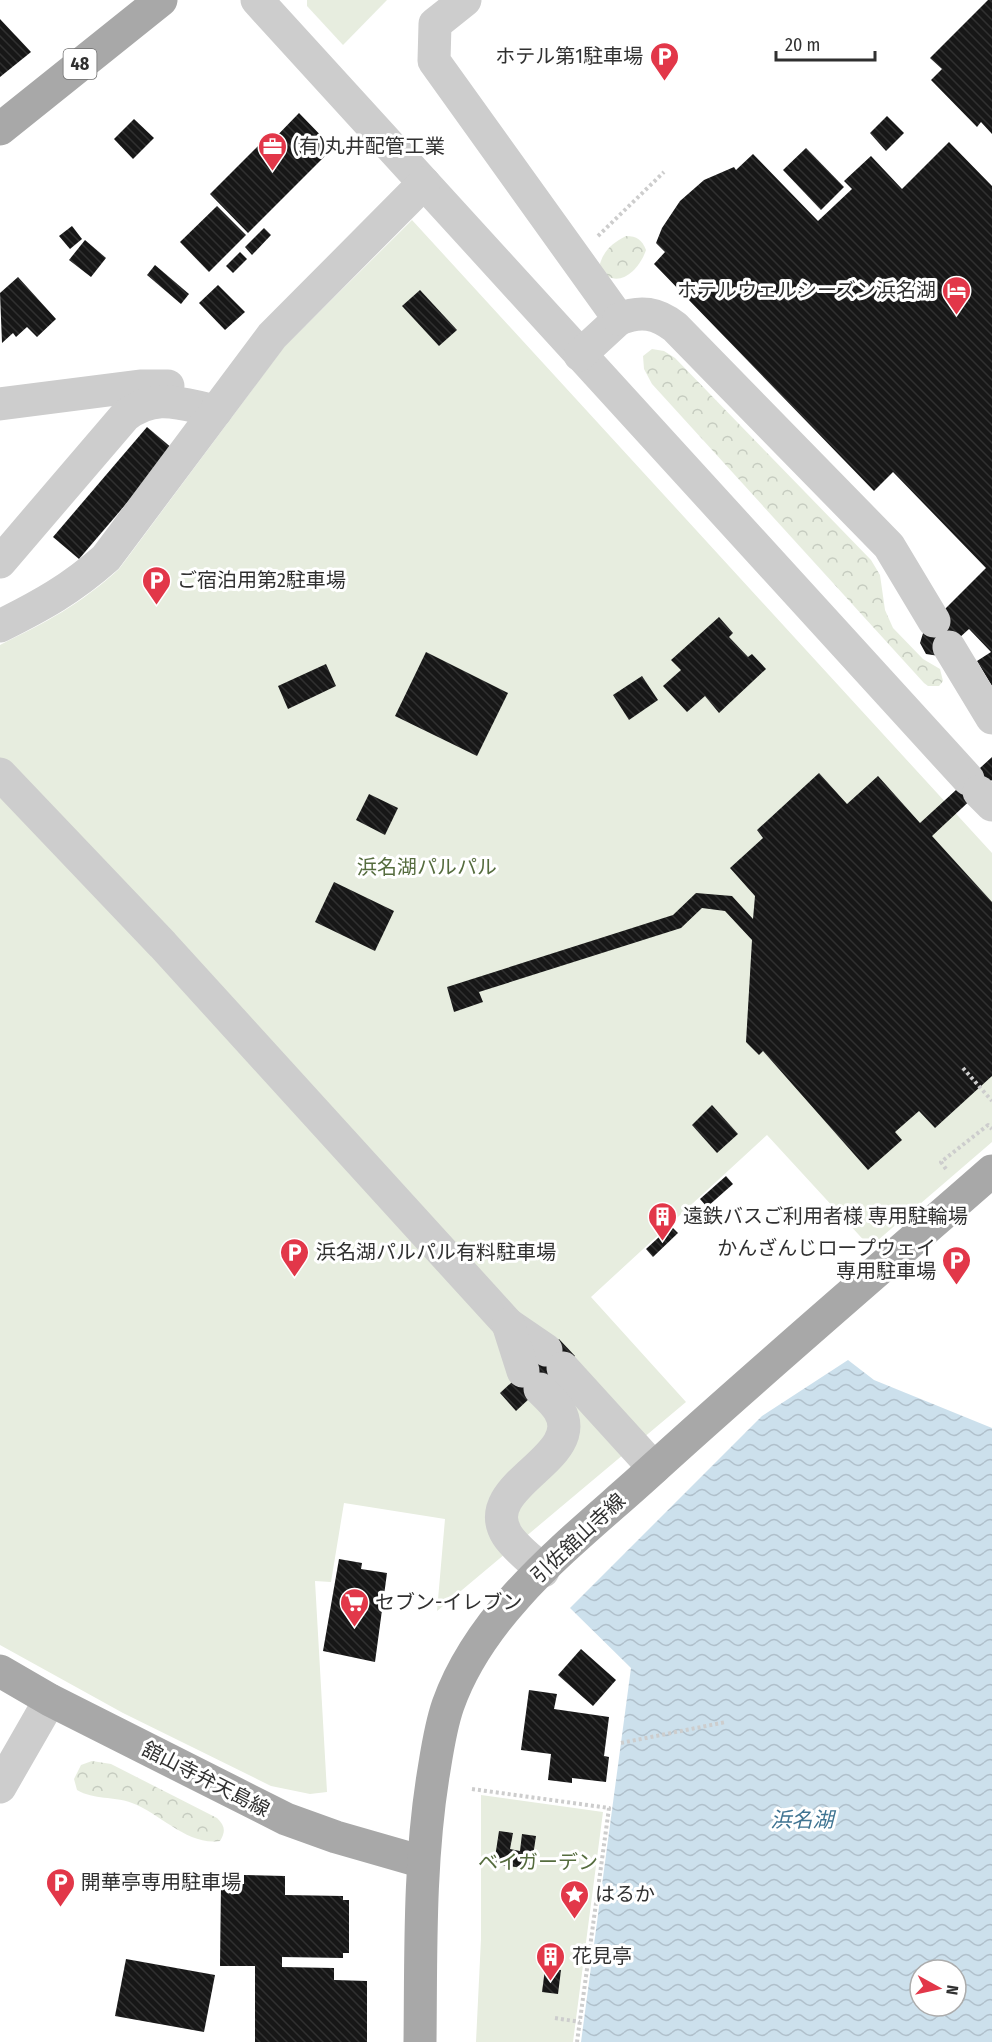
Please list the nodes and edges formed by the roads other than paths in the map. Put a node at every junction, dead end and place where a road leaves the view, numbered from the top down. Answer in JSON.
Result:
{"nodes":[{"id":1,"x":161,"y":0,"type":"edge"},
{"id":2,"x":257,"y":0,"type":"edge"},
{"id":3,"x":465,"y":0,"type":"edge"},
{"id":4,"x":0,"y":129,"type":"edge"},
{"id":5,"x":424,"y":183,"type":"junction"},
{"id":6,"x":619,"y":319,"type":"junction"},
{"id":7,"x":580,"y":355,"type":"junction"},
{"id":8,"x":0,"y":404,"type":"edge"},
{"id":9,"x":221,"y":404,"type":"junction"},
{"id":10,"x":0,"y":562,"type":"edge"},
{"id":11,"x":0,"y":626,"type":"edge"},
{"id":12,"x":992,"y":718,"type":"edge"},
{"id":13,"x":0,"y":774,"type":"edge"},
{"id":14,"x":980,"y":792,"type":"edge"},
{"id":15,"x":992,"y":1171,"type":"edge"},
{"id":16,"x":543,"y":1370,"type":"junction"},
{"id":17,"x":654,"y":1468,"type":"junction"},
{"id":18,"x":543,"y":1571,"type":"junction"},
{"id":19,"x":0,"y":1671,"type":"edge"},
{"id":20,"x":51,"y":1700,"type":"junction"},
{"id":21,"x":0,"y":1787,"type":"edge"},
{"id":22,"x":423,"y":1863,"type":"junction"},
{"id":23,"x":420,"y":2042,"type":"edge"}],
"edges":[{"from":1,"to":4,"type":"main road","number":"48"},
{"from":2,"to":5,"type":"street"},
{"from":3,"to":6,"type":"street"},
{"from":5,"to":7,"type":"street"},
{"from":5,"to":9,"type":"street"},
{"from":6,"to":7,"type":"street"},
{"from":6,"to":12,"type":"street"},
{"from":7,"to":14,"type":"street"},
{"from":8,"to":9,"type":"street"},
{"from":9,"to":10,"type":"street"},
{"from":9,"to":11,"type":"street"},
{"from":13,"to":16,"type":"street"},
{"from":15,"to":17,"type":"main road","name":"引佐舘山寺線"},
{"from":16,"to":17,"type":"street"},
{"from":16,"to":18,"type":"street"},
{"from":17,"to":18,"type":"main road","name":"引佐舘山寺線"},
{"from":18,"to":22,"type":"main road","name":"引佐舘山寺線"},
{"from":19,"to":20,"type":"main road","name":"舘山寺弁天島線"},
{"from":20,"to":21,"type":"street"},
{"from":20,"to":22,"type":"main road","name":"舘山寺弁天島線"},
{"from":22,"to":23,"type":"main road","name":"引佐舘山寺線"}]}
